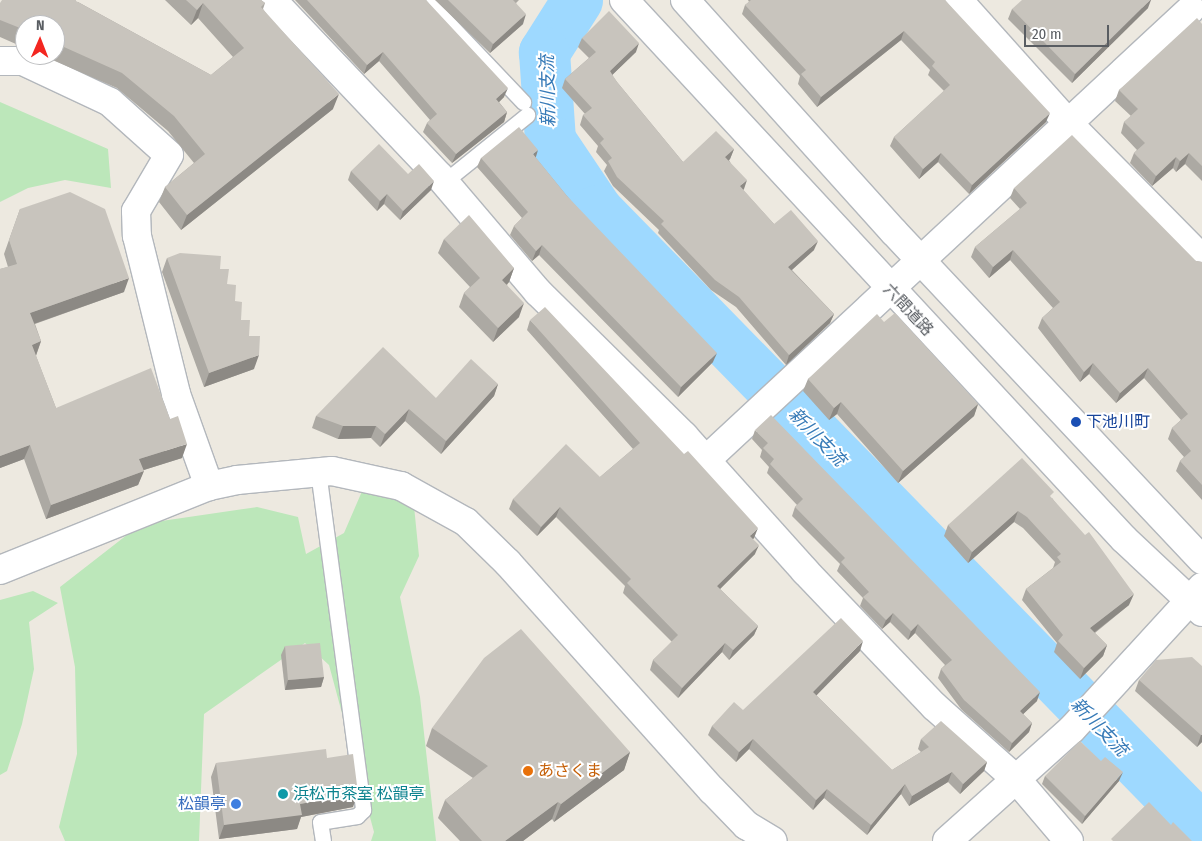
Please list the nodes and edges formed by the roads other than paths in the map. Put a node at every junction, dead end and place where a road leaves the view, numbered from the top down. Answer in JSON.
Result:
{"nodes":[{"id":1,"x":272,"y":0,"type":"edge"},
{"id":2,"x":426,"y":0,"type":"edge"},
{"id":3,"x":624,"y":0,"type":"edge"},
{"id":4,"x":685,"y":0,"type":"edge"},
{"id":5,"x":958,"y":0,"type":"edge"},
{"id":6,"x":1191,"y":9,"type":"edge"},
{"id":7,"x":0,"y":61,"type":"edge"},
{"id":8,"x":1068,"y":123,"type":"junction"},
{"id":9,"x":444,"y":182,"type":"junction"},
{"id":10,"x":1202,"y":259,"type":"edge"},
{"id":11,"x":923,"y":262,"type":"junction"},
{"id":12,"x":890,"y":291,"type":"junction"},
{"id":13,"x":706,"y":460,"type":"junction"},
{"id":14,"x":318,"y":471,"type":"junction"},
{"id":15,"x":209,"y":486,"type":"junction"},
{"id":16,"x":1202,"y":560,"type":"edge"},
{"id":17,"x":0,"y":570,"type":"edge"},
{"id":18,"x":1198,"y":600,"type":"edge"},
{"id":19,"x":1017,"y":780,"type":"junction"},
{"id":20,"x":952,"y":840,"type":"edge"},
{"id":21,"x":323,"y":841,"type":"edge"},
{"id":22,"x":773,"y":841,"type":"edge"},
{"id":23,"x":1069,"y":841,"type":"edge"}],
"edges":[{"from":1,"to":9,"type":"street"},
{"from":2,"to":9,"type":"lane"},
{"from":3,"to":12,"type":"street","name":"六間道路"},
{"from":4,"to":11,"type":"street"},
{"from":5,"to":8,"type":"street"},
{"from":6,"to":8,"type":"street"},
{"from":7,"to":15,"type":"street"},
{"from":8,"to":10,"type":"street"},
{"from":8,"to":11,"type":"street"},
{"from":9,"to":13,"type":"street"},
{"from":11,"to":12,"type":"street"},
{"from":11,"to":16,"type":"street"},
{"from":12,"to":13,"type":"street"},
{"from":12,"to":18,"type":"street","name":"六間道路"},
{"from":13,"to":19,"type":"street"},
{"from":14,"to":15,"type":"street"},
{"from":14,"to":21,"type":"lane"},
{"from":14,"to":22,"type":"street"},
{"from":15,"to":17,"type":"street"},
{"from":18,"to":19,"type":"street"},
{"from":19,"to":20,"type":"street"},
{"from":19,"to":23,"type":"street"}]}
